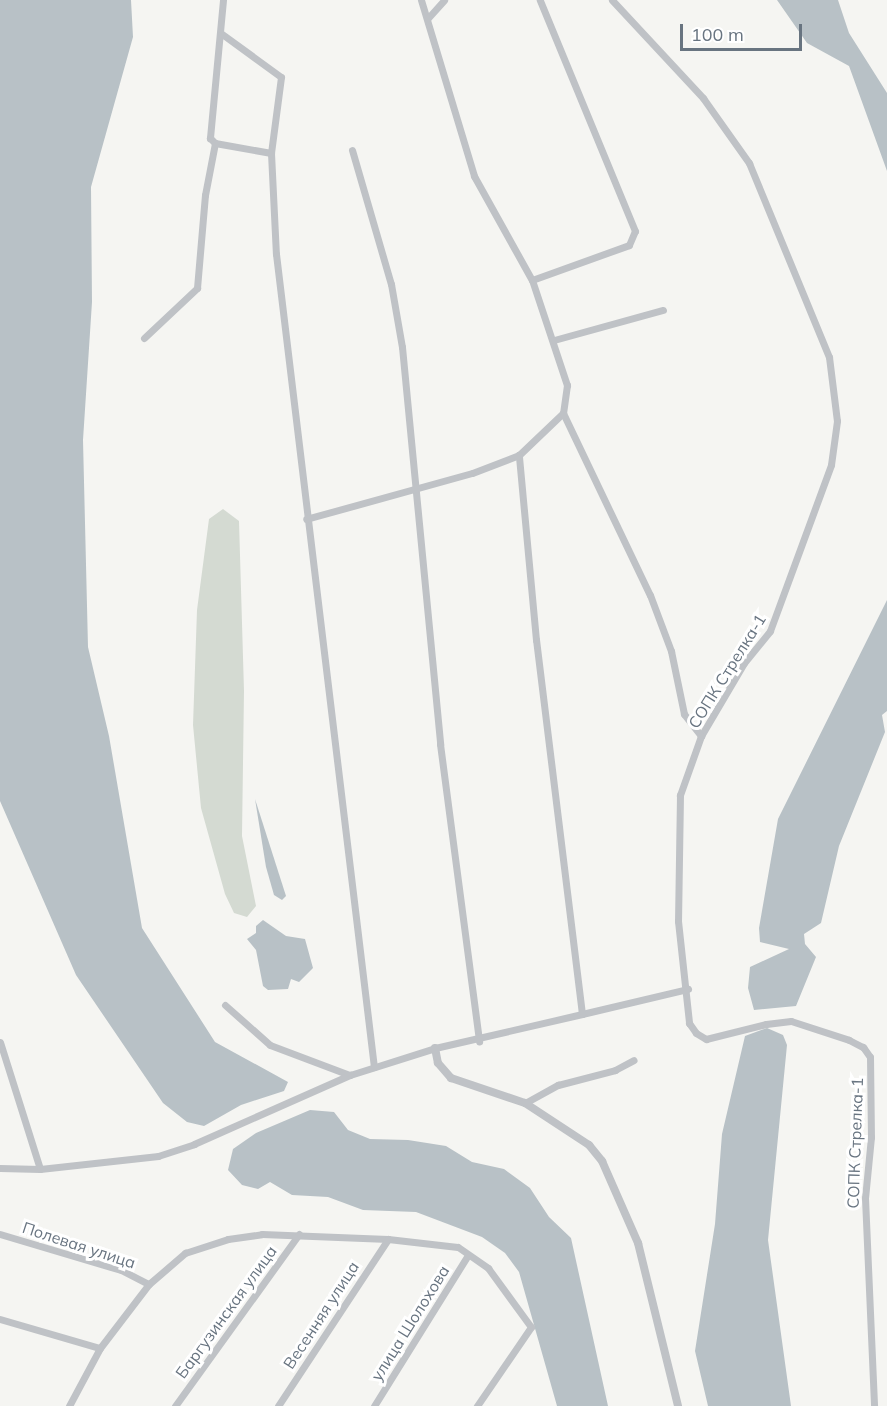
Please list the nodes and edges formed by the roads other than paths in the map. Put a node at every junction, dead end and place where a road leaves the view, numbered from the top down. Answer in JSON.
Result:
{"nodes":[{"id":1,"x":223,"y":0,"type":"edge"},
{"id":2,"x":421,"y":0,"type":"edge"},
{"id":3,"x":444,"y":0,"type":"edge"},
{"id":4,"x":540,"y":0,"type":"edge"},
{"id":5,"x":612,"y":0,"type":"edge"},
{"id":6,"x":428,"y":18,"type":"junction"},
{"id":7,"x":222,"y":34,"type":"junction"},
{"id":8,"x":215,"y":143,"type":"junction"},
{"id":9,"x":352,"y":150,"type":"dead end"},
{"id":10,"x":271,"y":153,"type":"junction"},
{"id":11,"x":532,"y":280,"type":"junction"},
{"id":12,"x":663,"y":310,"type":"dead end"},
{"id":13,"x":144,"y":338,"type":"dead end"},
{"id":14,"x":554,"y":340,"type":"junction"},
{"id":15,"x":563,"y":413,"type":"junction"},
{"id":16,"x":519,"y":455,"type":"junction"},
{"id":17,"x":416,"y":488,"type":"junction"},
{"id":18,"x":306,"y":519,"type":"junction"},
{"id":19,"x":701,"y":736,"type":"junction"},
{"id":20,"x":688,"y":989,"type":"junction"},
{"id":21,"x":225,"y":1005,"type":"dead end"},
{"id":22,"x":582,"y":1014,"type":"junction"},
{"id":23,"x":479,"y":1041,"type":"junction"},
{"id":24,"x":0,"y":1042,"type":"edge"},
{"id":25,"x":435,"y":1048,"type":"junction"},
{"id":26,"x":634,"y":1060,"type":"dead end"},
{"id":27,"x":374,"y":1067,"type":"junction"},
{"id":28,"x":350,"y":1075,"type":"junction"},
{"id":29,"x":525,"y":1103,"type":"junction"},
{"id":30,"x":0,"y":1168,"type":"edge"},
{"id":31,"x":40,"y":1169,"type":"junction"},
{"id":32,"x":0,"y":1234,"type":"edge"},
{"id":33,"x":299,"y":1234,"type":"junction"},
{"id":34,"x":388,"y":1239,"type":"junction"},
{"id":35,"x":468,"y":1255,"type":"junction"},
{"id":36,"x":150,"y":1284,"type":"junction"},
{"id":37,"x":0,"y":1319,"type":"edge"},
{"id":38,"x":100,"y":1348,"type":"junction"},
{"id":39,"x":69,"y":1406,"type":"edge"},
{"id":40,"x":175,"y":1406,"type":"edge"},
{"id":41,"x":278,"y":1406,"type":"edge"},
{"id":42,"x":374,"y":1406,"type":"edge"},
{"id":43,"x":477,"y":1406,"type":"edge"},
{"id":44,"x":678,"y":1406,"type":"edge"},
{"id":45,"x":874,"y":1406,"type":"edge"}],
"edges":[{"from":1,"to":7,"type":"street"},
{"from":2,"to":6,"type":"street"},
{"from":3,"to":6,"type":"street"},
{"from":4,"to":11,"type":"street"},
{"from":5,"to":19,"type":"street","name":"СОПК Стрелка-1"},
{"from":6,"to":11,"type":"street"},
{"from":7,"to":8,"type":"street"},
{"from":7,"to":10,"type":"street"},
{"from":8,"to":10,"type":"street"},
{"from":8,"to":13,"type":"street"},
{"from":9,"to":17,"type":"street"},
{"from":10,"to":18,"type":"street"},
{"from":11,"to":14,"type":"street"},
{"from":12,"to":14,"type":"street"},
{"from":14,"to":15,"type":"street"},
{"from":15,"to":16,"type":"street"},
{"from":15,"to":19,"type":"street"},
{"from":16,"to":17,"type":"street"},
{"from":16,"to":22,"type":"street"},
{"from":17,"to":18,"type":"street"},
{"from":17,"to":23,"type":"street"},
{"from":18,"to":27,"type":"street"},
{"from":19,"to":20,"type":"street","name":"СОПК Стрелка-1"},
{"from":20,"to":22,"type":"street"},
{"from":20,"to":45,"type":"street","name":"СОПК Стрелка-1"},
{"from":21,"to":28,"type":"street"},
{"from":22,"to":23,"type":"street"},
{"from":23,"to":25,"type":"street"},
{"from":24,"to":31,"type":"street"},
{"from":25,"to":27,"type":"street"},
{"from":25,"to":29,"type":"street"},
{"from":26,"to":29,"type":"street"},
{"from":27,"to":28,"type":"street"},
{"from":28,"to":31,"type":"street"},
{"from":29,"to":44,"type":"street"},
{"from":30,"to":31,"type":"street"},
{"from":32,"to":36,"type":"street","name":"Полевая улица"},
{"from":33,"to":34,"type":"street"},
{"from":33,"to":36,"type":"street"},
{"from":33,"to":40,"type":"street","name":"Баргузинская улица"},
{"from":34,"to":35,"type":"street"},
{"from":34,"to":41,"type":"street","name":"Весенняя улица"},
{"from":35,"to":42,"type":"street","name":"улица Шолохова"},
{"from":35,"to":43,"type":"street"},
{"from":36,"to":38,"type":"street"},
{"from":37,"to":38,"type":"street"},
{"from":38,"to":39,"type":"street"}]}
